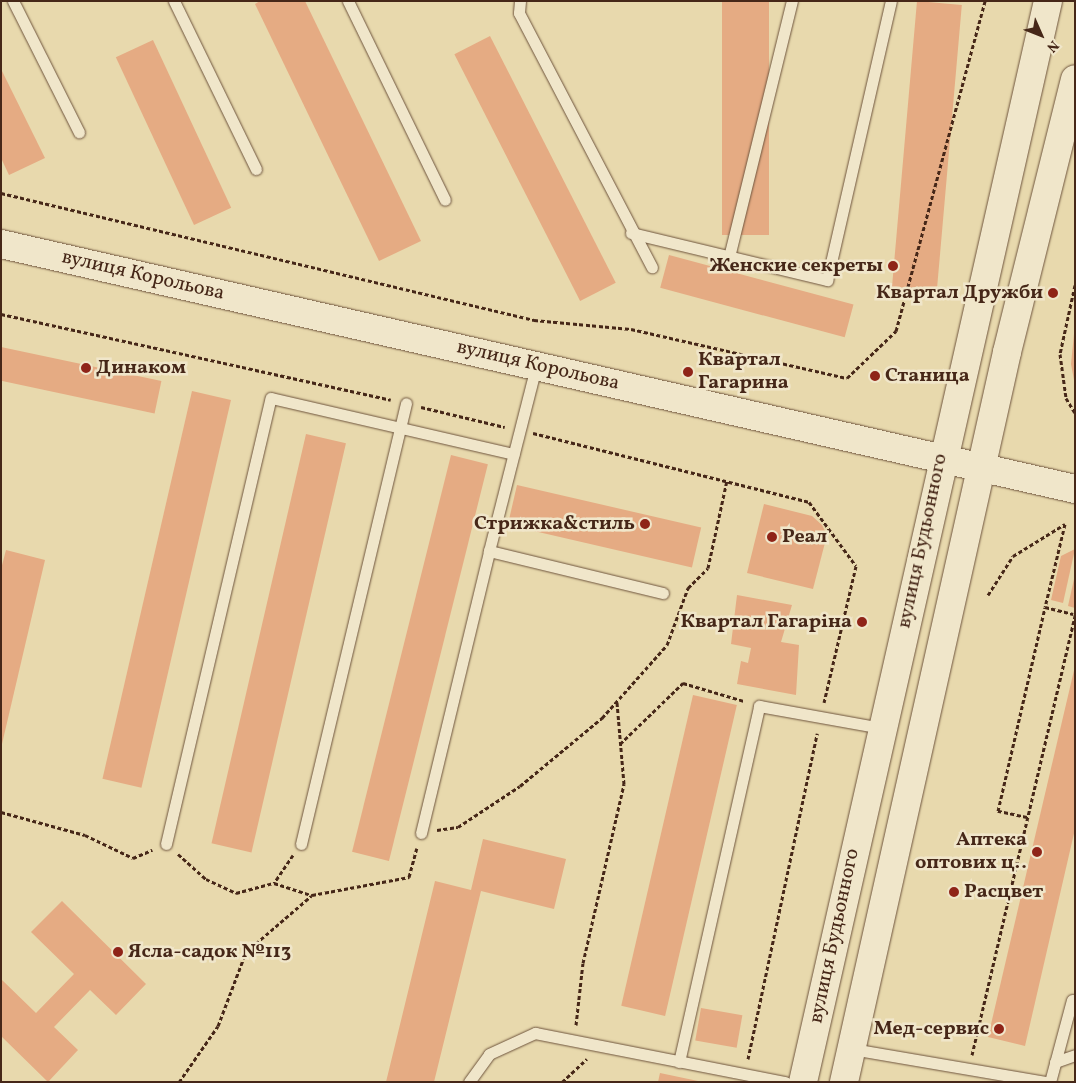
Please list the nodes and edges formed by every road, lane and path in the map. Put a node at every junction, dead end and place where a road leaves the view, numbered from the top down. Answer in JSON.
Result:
{"nodes":[{"id":1,"x":13,"y":1,"type":"edge"},
{"id":2,"x":174,"y":1,"type":"edge"},
{"id":3,"x":348,"y":1,"type":"edge"},
{"id":4,"x":520,"y":1,"type":"edge"},
{"id":5,"x":792,"y":1,"type":"edge"},
{"id":6,"x":891,"y":1,"type":"edge"},
{"id":7,"x":985,"y":1,"type":"edge"},
{"id":8,"x":1048,"y":1,"type":"edge"},
{"id":9,"x":1075,"y":79,"type":"edge"},
{"id":10,"x":78,"y":132,"type":"dead end"},
{"id":11,"x":256,"y":170,"type":"dead end"},
{"id":12,"x":1,"y":193,"type":"edge"},
{"id":13,"x":445,"y":200,"type":"dead end"},
{"id":14,"x":631,"y":233,"type":"junction"},
{"id":15,"x":1,"y":244,"type":"edge"},
{"id":16,"x":729,"y":256,"type":"junction"},
{"id":17,"x":652,"y":268,"type":"dead end"},
{"id":18,"x":1075,"y":285,"type":"edge"},
{"id":19,"x":1,"y":314,"type":"edge"},
{"id":20,"x":536,"y":366,"type":"junction"},
{"id":21,"x":406,"y":403,"type":"junction"},
{"id":22,"x":1075,"y":413,"type":"edge"},
{"id":23,"x":400,"y":430,"type":"junction"},
{"id":24,"x":520,"y":430,"type":"junction"},
{"id":25,"x":514,"y":454,"type":"junction"},
{"id":26,"x":941,"y":458,"type":"junction"},
{"id":27,"x":982,"y":468,"type":"junction"},
{"id":28,"x":727,"y":480,"type":"junction"},
{"id":29,"x":1075,"y":489,"type":"edge"},
{"id":30,"x":489,"y":551,"type":"junction"},
{"id":31,"x":664,"y":593,"type":"dead end"},
{"id":32,"x":988,"y":595,"type":"dead end"},
{"id":33,"x":1045,"y":607,"type":"junction"},
{"id":34,"x":1074,"y":614,"type":"edge"},
{"id":35,"x":616,"y":702,"type":"junction"},
{"id":36,"x":759,"y":706,"type":"junction"},
{"id":37,"x":820,"y":720,"type":"junction"},
{"id":38,"x":880,"y":728,"type":"junction"},
{"id":39,"x":620,"y":744,"type":"junction"},
{"id":40,"x":1,"y":812,"type":"edge"},
{"id":41,"x":1026,"y":818,"type":"junction"},
{"id":42,"x":421,"y":833,"type":"junction"},
{"id":43,"x":166,"y":844,"type":"junction"},
{"id":44,"x":301,"y":844,"type":"joint"},
{"id":45,"x":274,"y":883,"type":"junction"},
{"id":46,"x":312,"y":896,"type":"junction"},
{"id":47,"x":1072,"y":1000,"type":"dead end"},
{"id":48,"x":575,"y":1041,"type":"junction"},
{"id":49,"x":612,"y":1049,"type":"junction"},
{"id":50,"x":852,"y":1049,"type":"junction"},
{"id":51,"x":1075,"y":1055,"type":"edge"},
{"id":52,"x":679,"y":1062,"type":"junction"},
{"id":53,"x":1055,"y":1062,"type":"junction"},
{"id":54,"x":969,"y":1069,"type":"junction"},
{"id":55,"x":744,"y":1074,"type":"junction"},
{"id":56,"x":179,"y":1082,"type":"edge"},
{"id":57,"x":470,"y":1082,"type":"edge"},
{"id":58,"x":562,"y":1082,"type":"edge"},
{"id":59,"x":785,"y":1082,"type":"edge"},
{"id":60,"x":803,"y":1082,"type":"edge"},
{"id":61,"x":844,"y":1082,"type":"edge"},
{"id":62,"x":1045,"y":1082,"type":"edge"},
{"id":63,"x":1050,"y":1082,"type":"edge"}],
"edges":[{"from":1,"to":10,"type":"lane"},
{"from":2,"to":11,"type":"lane"},
{"from":3,"to":13,"type":"lane"},
{"from":4,"to":14,"type":"lane"},
{"from":5,"to":16,"type":"lane"},
{"from":6,"to":16,"type":"lane"},
{"from":7,"to":12,"type":"path"},
{"from":8,"to":26,"type":"main road","name":"вулиця Будьонного"},
{"from":9,"to":27,"type":"main road","name":"вулиця Будьонного"},
{"from":14,"to":16,"type":"lane"},
{"from":14,"to":17,"type":"lane"},
{"from":15,"to":20,"type":"main road","name":"вулиця Корольова"},
{"from":18,"to":22,"type":"path"},
{"from":19,"to":21,"type":"path"},
{"from":20,"to":24,"type":"lane"},
{"from":20,"to":26,"type":"main road","name":"вулиця Корольова"},
{"from":21,"to":23,"type":"lane"},
{"from":21,"to":24,"type":"path"},
{"from":23,"to":25,"type":"lane"},
{"from":23,"to":43,"type":"lane"},
{"from":23,"to":44,"type":"lane"},
{"from":24,"to":25,"type":"lane"},
{"from":24,"to":28,"type":"path"},
{"from":25,"to":30,"type":"lane"},
{"from":26,"to":27,"type":"main road","name":"вулиця Корольова"},
{"from":26,"to":38,"type":"main road","name":"вулиця Будьонного"},
{"from":27,"to":29,"type":"main road","name":"вулиця Корольова"},
{"from":27,"to":50,"type":"main road","name":"вулиця Будьонного"},
{"from":28,"to":35,"type":"path"},
{"from":28,"to":37,"type":"path"},
{"from":30,"to":31,"type":"lane"},
{"from":30,"to":42,"type":"lane"},
{"from":32,"to":33,"type":"path"},
{"from":33,"to":34,"type":"path"},
{"from":33,"to":41,"type":"path"},
{"from":34,"to":41,"type":"path"},
{"from":35,"to":39,"type":"path"},
{"from":35,"to":42,"type":"path"},
{"from":36,"to":37,"type":"lane"},
{"from":36,"to":39,"type":"path"},
{"from":36,"to":52,"type":"lane"},
{"from":37,"to":38,"type":"lane"},
{"from":37,"to":55,"type":"path"},
{"from":38,"to":60,"type":"main road","name":"вулиця Будьонного"},
{"from":39,"to":48,"type":"path"},
{"from":40,"to":43,"type":"path"},
{"from":41,"to":54,"type":"path"},
{"from":42,"to":46,"type":"path"},
{"from":43,"to":45,"type":"path"},
{"from":44,"to":45,"type":"path"},
{"from":45,"to":46,"type":"path"},
{"from":46,"to":56,"type":"path"},
{"from":47,"to":53,"type":"lane"},
{"from":48,"to":49,"type":"lane"},
{"from":48,"to":57,"type":"lane"},
{"from":49,"to":52,"type":"lane"},
{"from":49,"to":58,"type":"path"},
{"from":50,"to":54,"type":"lane"},
{"from":50,"to":61,"type":"main road","name":"вулиця Будьонного"},
{"from":51,"to":53,"type":"lane"},
{"from":52,"to":55,"type":"lane"},
{"from":53,"to":63,"type":"lane"},
{"from":54,"to":62,"type":"lane"},
{"from":55,"to":59,"type":"lane"}]}
